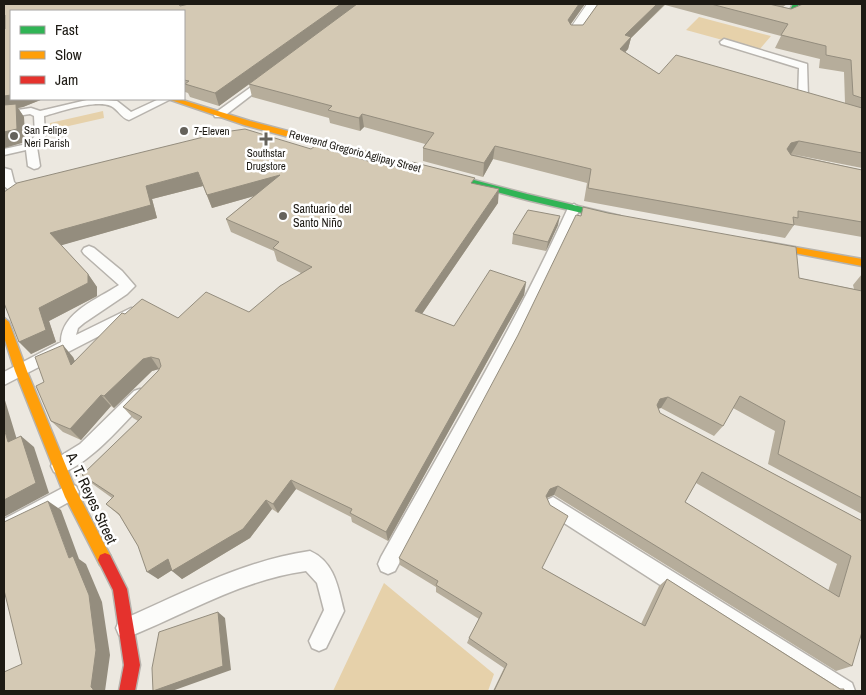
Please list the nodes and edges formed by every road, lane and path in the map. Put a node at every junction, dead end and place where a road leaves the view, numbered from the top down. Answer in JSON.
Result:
{"nodes":[{"id":1,"x":595,"y":4,"type":"edge"},
{"id":2,"x":739,"y":4,"type":"edge"},
{"id":3,"x":796,"y":4,"type":"edge"},
{"id":4,"x":575,"y":33,"type":"edge"},
{"id":5,"x":724,"y":42,"type":"dead end"},
{"id":6,"x":273,"y":74,"type":"edge"},
{"id":7,"x":98,"y":100,"type":"edge"},
{"id":8,"x":98,"y":100,"type":"edge"},
{"id":9,"x":164,"y":100,"type":"edge"},
{"id":10,"x":175,"y":100,"type":"edge"},
{"id":11,"x":826,"y":108,"type":"edge"},
{"id":12,"x":39,"y":114,"type":"junction"},
{"id":13,"x":4,"y":115,"type":"edge"},
{"id":14,"x":219,"y":115,"type":"junction"},
{"id":15,"x":252,"y":124,"type":"junction"},
{"id":16,"x":239,"y":132,"type":"edge"},
{"id":17,"x":31,"y":146,"type":"junction"},
{"id":18,"x":4,"y":152,"type":"edge"},
{"id":19,"x":34,"y":166,"type":"dead end"},
{"id":20,"x":4,"y":172,"type":"edge"},
{"id":21,"x":22,"y":189,"type":"joint"},
{"id":22,"x":4,"y":198,"type":"edge"},
{"id":23,"x":574,"y":208,"type":"junction"},
{"id":24,"x":630,"y":220,"type":"edge"},
{"id":25,"x":753,"y":243,"type":"edge"},
{"id":26,"x":89,"y":251,"type":"dead end"},
{"id":27,"x":862,"y":263,"type":"edge"},
{"id":28,"x":143,"y":306,"type":"edge"},
{"id":29,"x":4,"y":322,"type":"edge"},
{"id":30,"x":69,"y":346,"type":"junction"},
{"id":31,"x":21,"y":371,"type":"junction"},
{"id":32,"x":4,"y":379,"type":"edge"},
{"id":33,"x":152,"y":384,"type":"edge"},
{"id":34,"x":60,"y":466,"type":"junction"},
{"id":35,"x":70,"y":492,"type":"junction"},
{"id":36,"x":553,"y":506,"type":"edge"},
{"id":37,"x":4,"y":529,"type":"edge"},
{"id":38,"x":388,"y":564,"type":"dead end"},
{"id":39,"x":126,"y":628,"type":"junction"},
{"id":40,"x":319,"y":641,"type":"dead end"},
{"id":41,"x":127,"y":691,"type":"edge"},
{"id":42,"x":844,"y":691,"type":"edge"}],
"edges":[{"from":1,"to":4,"type":"street"},
{"from":2,"to":3,"type":"main road"},
{"from":5,"to":11,"type":"lane"},
{"from":6,"to":14,"type":"lane"},
{"from":7,"to":12,"type":"lane"},
{"from":8,"to":9,"type":"lane"},
{"from":10,"to":14,"type":"main road","name":"Reverend Gregorio Aglipay Street"},
{"from":12,"to":13,"type":"lane"},
{"from":12,"to":17,"type":"lane"},
{"from":14,"to":15,"type":"main road","name":"Reverend Gregorio Aglipay Street"},
{"from":15,"to":16,"type":"main road"},
{"from":15,"to":23,"type":"main road","name":"Reverend Gregorio Aglipay Street"},
{"from":17,"to":18,"type":"lane"},
{"from":17,"to":19,"type":"lane"},
{"from":20,"to":21,"type":"lane"},
{"from":21,"to":22,"type":"main road"},
{"from":23,"to":24,"type":"main road","name":"Reverend Gregorio Aglipay Street"},
{"from":23,"to":38,"type":"lane"},
{"from":25,"to":27,"type":"main road"},
{"from":26,"to":30,"type":"lane"},
{"from":28,"to":30,"type":"lane"},
{"from":29,"to":31,"type":"main road","name":"A. T. Reyes Street"},
{"from":30,"to":31,"type":"lane"},
{"from":31,"to":32,"type":"lane"},
{"from":31,"to":34,"type":"main road","name":"A. T. Reyes Street"},
{"from":33,"to":34,"type":"lane"},
{"from":34,"to":35,"type":"main road","name":"A. T. Reyes Street"},
{"from":35,"to":37,"type":"lane"},
{"from":35,"to":39,"type":"main road","name":"A. T. Reyes Street"},
{"from":36,"to":42,"type":"lane"},
{"from":39,"to":40,"type":"lane"},
{"from":39,"to":41,"type":"main road","name":"A. T. Reyes Street"}]}
